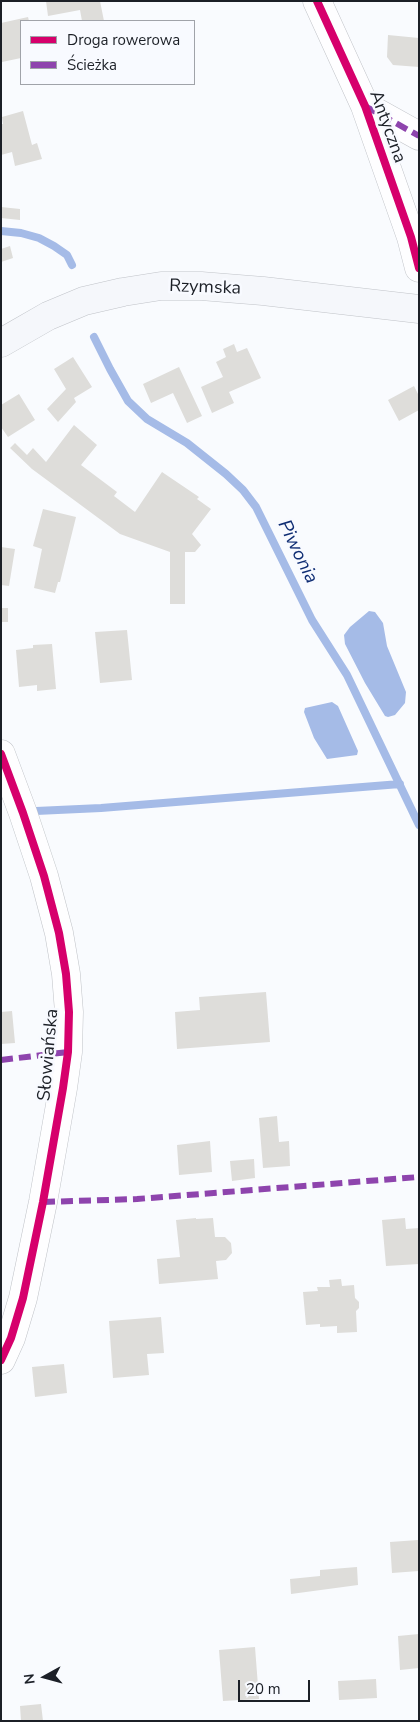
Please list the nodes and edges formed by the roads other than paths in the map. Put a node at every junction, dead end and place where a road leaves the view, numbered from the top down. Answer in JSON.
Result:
{"nodes":[{"id":1,"x":317,"y":1,"type":"edge"},
{"id":2,"x":365,"y":106,"type":"junction"},
{"id":3,"x":419,"y":136,"type":"edge"},
{"id":4,"x":419,"y":268,"type":"edge"},
{"id":5,"x":419,"y":309,"type":"edge"},
{"id":6,"x":3,"y":336,"type":"edge"},
{"id":7,"x":1,"y":754,"type":"edge"},
{"id":8,"x":1,"y":1360,"type":"edge"}],
"edges":[{"from":1,"to":2,"type":"street","name":"Antyczna"},
{"from":2,"to":3,"type":"street"},
{"from":2,"to":4,"type":"street","name":"Antyczna"},
{"from":5,"to":6,"type":"main road","name":"Rzymska"},
{"from":7,"to":8,"type":"street","name":"Słowiańska"}]}
